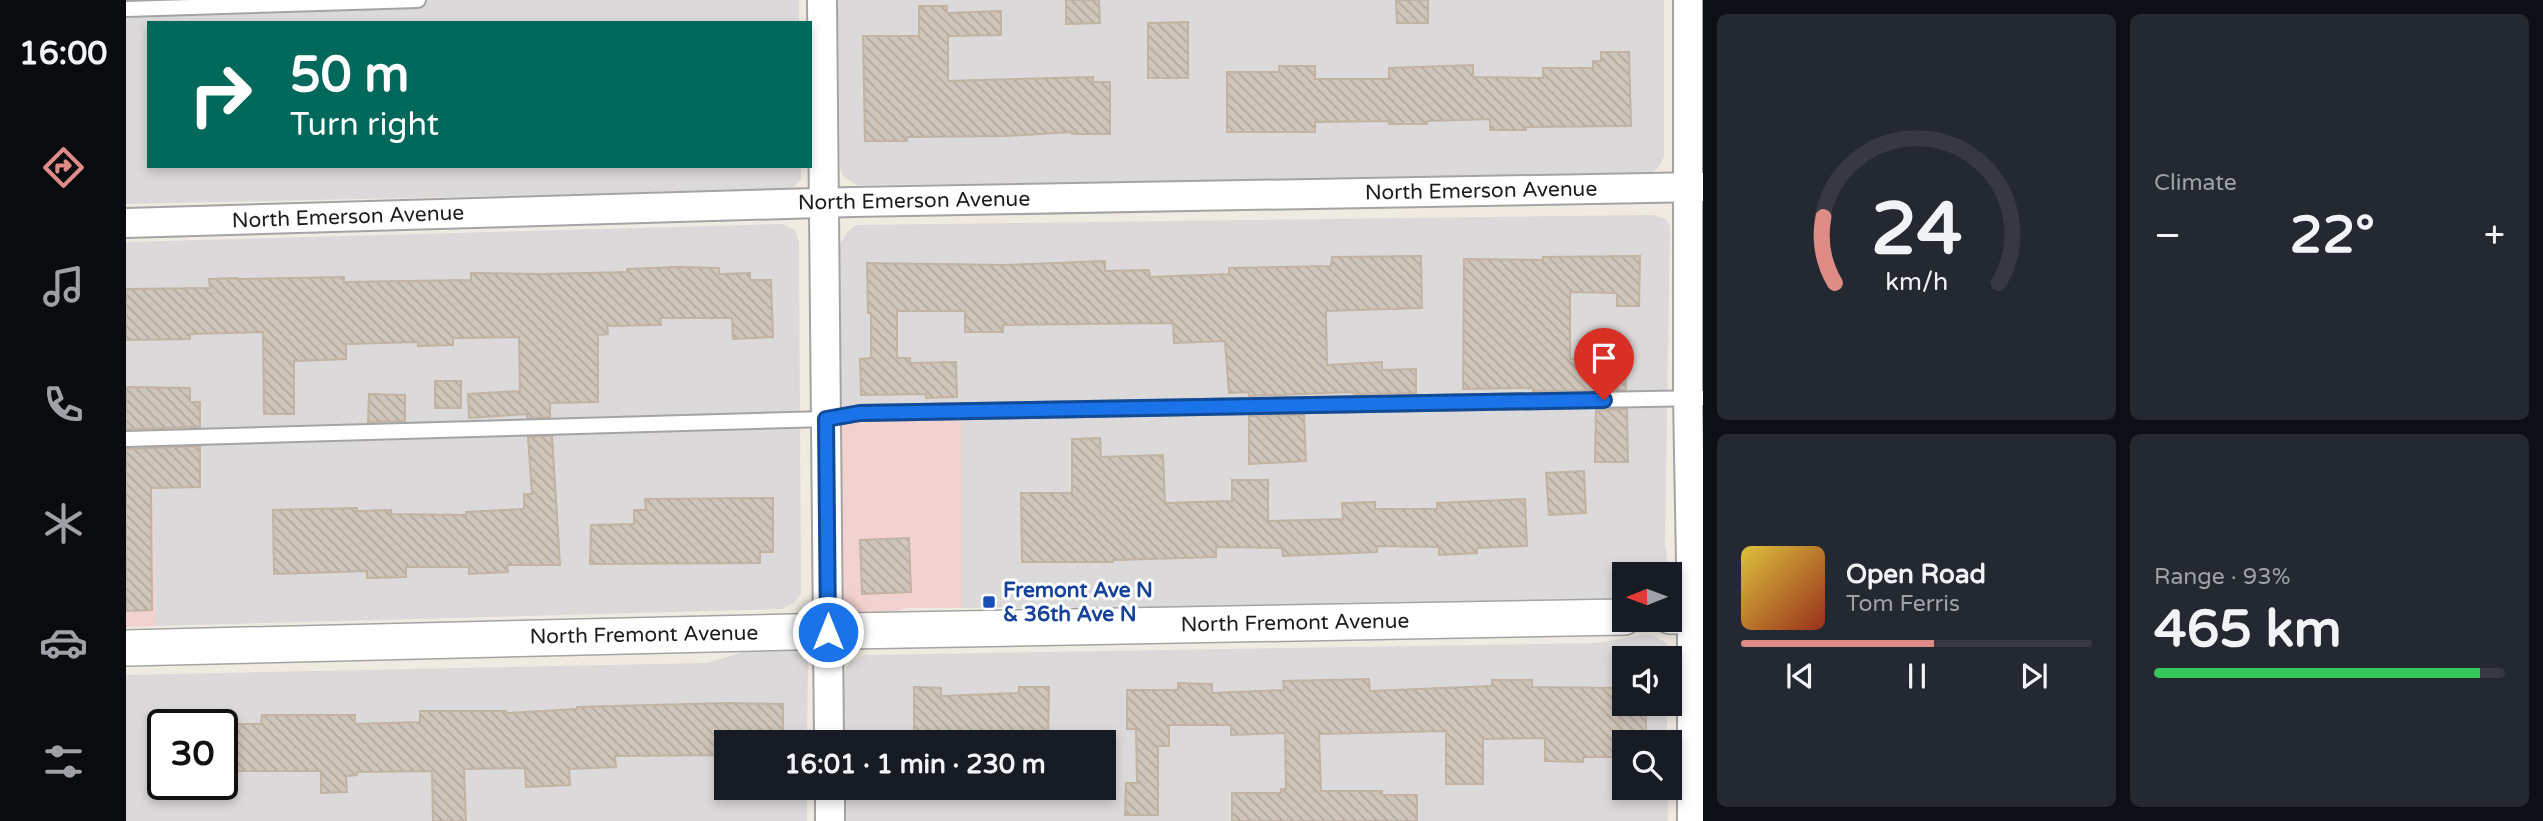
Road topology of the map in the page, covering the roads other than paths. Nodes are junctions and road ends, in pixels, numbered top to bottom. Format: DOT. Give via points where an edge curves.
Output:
graph roads {
  1 [pos="418,0"];
  2 [pos="822,0"];
  3 [pos="1688,0"];
  4 [pos="126,9"];
  5 [pos="1696,188"];
  6 [pos="824,204"];
  7 [pos="126,223"];
  8 [pos="1695,398"];
  9 [pos="826,419"];
  10 [pos="126,439"];
  11 [pos="1688,616"];
  12 [pos="1612,617"];
  13 [pos="828,632"];
  14 [pos="126,648"];
  15 [pos="829,730"];
  16 [pos="830,800"];
  17 [pos="830,821"];
  18 [pos="1692,821"];
  1 -- 4 [label="lane"];
  2 -- 6 [label="street"];
  3 -- 5 [label="street"];
  5 -- 6 [label="street, North Emerson Avenue"];
  5 -- 8 [label="street"];
  6 -- 7 [label="street, North Emerson Avenue"];
  6 -- 9 [label="street"];
  8 -- 9 [label="lane" via="860,413"];
  8 -- 11 [label="street"];
  9 -- 10 [label="lane"];
  9 -- 13 [label="street"];
  11 -- 18 [label="street"];
  12 -- 13 [label="street, North Fremont Avenue"];
  13 -- 14 [label="street, North Fremont Avenue"];
  13 -- 15 [label="street"];
  16 -- 17 [label="street"];
}
